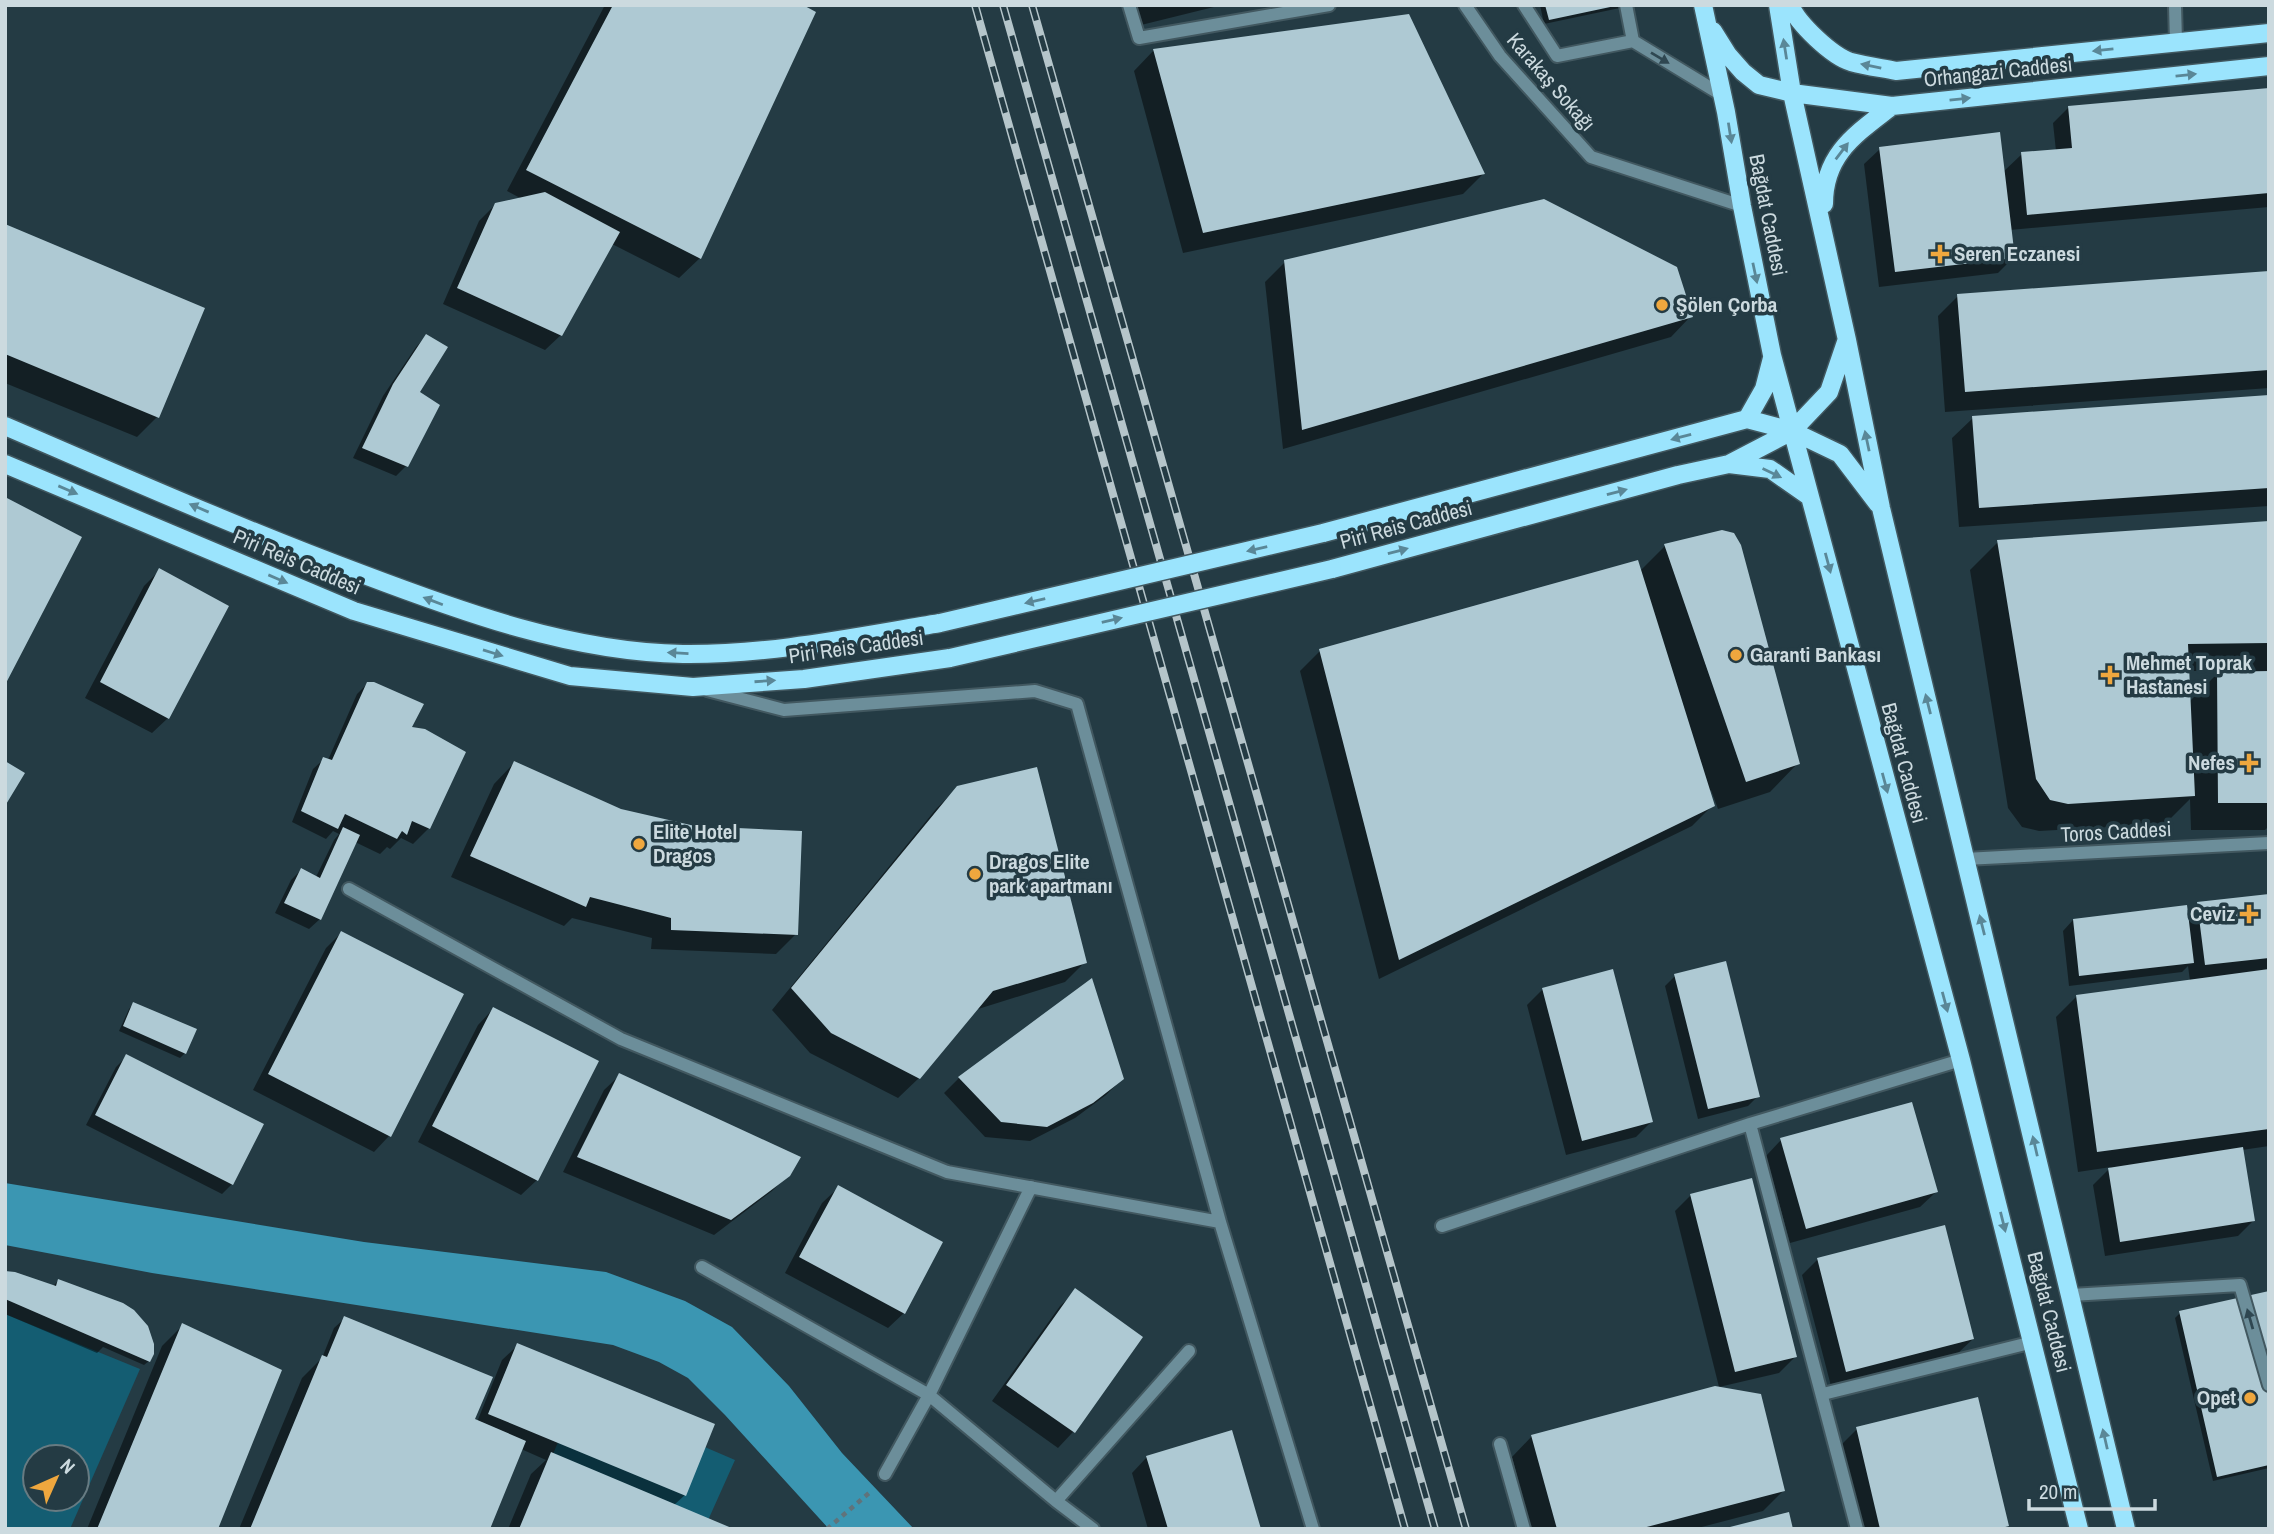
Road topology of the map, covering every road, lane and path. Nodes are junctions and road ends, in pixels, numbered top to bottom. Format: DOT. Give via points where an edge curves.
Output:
graph roads {
  1 [pos="1129,5"];
  2 [pos="1329,5"];
  3 [pos="1465,5"];
  4 [pos="1524,5"];
  5 [pos="1626,5"];
  6 [pos="1778,5"];
  7 [pos="1790,5"];
  8 [pos="2175,5"];
  9 [pos="1704,12"];
  10 [pos="2269,33"];
  11 [pos="1633,41"];
  12 [pos="2176,43"];
  13 [pos="2269,66"];
  14 [pos="1792,93"];
  15 [pos="1722,95"];
  16 [pos="1892,106"];
  17 [pos="1742,206"];
  18 [pos="1824,239"];
  19 [pos="1847,340"];
  20 [pos="1772,355"];
  21 [pos="1747,419"];
  22 [pos="5,426"];
  23 [pos="1792,431"];
  24 [pos="5,464"];
  25 [pos="1729,464"];
  26 [pos="1810,497"];
  27 [pos="1881,508"];
  28 [pos="693,687"];
  29 [pos="2269,843"];
  30 [pos="1965,859"];
  31 [pos="349,889"];
  32 [pos="1961,1060"];
  33 [pos="1750,1124"];
  34 [pos="1031,1187"];
  35 [pos="1220,1223"];
  36 [pos="1442,1226"];
  37 [pos="702,1267"];
  38 [pos="2071,1295"];
  39 [pos="2033,1342"];
  40 [pos="1189,1351"];
  41 [pos="2269,1385"];
  42 [pos="1823,1394"];
  43 [pos="929,1395"];
  44 [pos="1500,1444"];
  45 [pos="882,1479"];
  46 [pos="1056,1501"];
  47 [pos="827,1528"];
  48 [pos="1093,1529"];
  49 [pos="1313,1529"];
  50 [pos="1524,1529"];
  51 [pos="1857,1529"];
  52 [pos="2079,1529"];
  53 [pos="2126,1529"];
  1 -- 2 [label="street" via="1139,38"];
  3 -- 17 [label="street, Karakaş Sokağı" via="1500,56 1591,157"];
  4 -- 11 [label="street" via="1557,56"];
  5 -- 11 [label="street"];
  14 -- 6 [label="main road, Bağdat Caddesi, one-way"];
  12 -- 7 [label="main road, Orhangazi Caddesi, one-way" via="1896,71 1848,61 1817,39"];
  8 -- 12 [label="street"];
  9 -- 14 [label="main road, Orhangazi Caddesi" via="1743,72 1759,85"];
  9 -- 15 [label="main road, Bağdat Caddesi"];
  10 -- 12 [label="main road, Orhangazi Caddesi"];
  11 -- 15 [label="street, one-way"];
  16 -- 13 [label="main road, Orhangazi Caddesi, one-way"];
  14 -- 16 [label="main road, Orhangazi Caddesi"];
  14 -- 18 [label="main road, Bağdat Caddesi"];
  15 -- 17 [label="main road, Bağdat Caddesi, one-way"];
  18 -- 16 [label="main road, one-way" via="1824,183 1836,158 1854,136"];
  17 -- 20 [label="main road, Bağdat Caddesi, one-way"];
  18 -- 19 [label="main road, Bağdat Caddesi"];
  19 -- 23 [label="main road" via="1829,392"];
  27 -- 19 [label="main road, Bağdat Caddesi, one-way"];
  20 -- 21 [label="main road" via="1764,389"];
  20 -- 23 [label="main road, Bağdat Caddesi"];
  21 -- 22 [label="main road, Piri Reis Caddesi, one-way, bridge" via="1323,533 940,623 772,651 682,654 577,643 450,607 296,549"];
  21 -- 23 [label="main road"];
  23 -- 25 [label="main road"];
  23 -- 26 [label="main road, Bağdat Caddesi"];
  23 -- 27 [label="main road" via="1840,454"];
  24 -- 28 [label="main road, Piri Reis Caddesi, one-way" via="354,611 570,676"];
  25 -- 26 [label="main road, one-way" via="1770,469"];
  28 -- 25 [label="main road, Piri Reis Caddesi, one-way, bridge" via="804,679 950,658 1332,569"];
  26 -- 32 [label="main road, Bağdat Caddesi, one-way"];
  30 -- 27 [label="main road, Bağdat Caddesi, one-way"];
  28 -- 35 [label="street" via="784,710 1035,691 1077,704"];
  29 -- 30 [label="street, Toros Caddesi"];
  38 -- 30 [label="main road, Bağdat Caddesi, one-way"];
  31 -- 34 [label="street" via="621,1039 947,1172"];
  32 -- 33 [label="street"];
  32 -- 39 [label="main road, Bağdat Caddesi, one-way"];
  33 -- 36 [label="street"];
  33 -- 42 [label="street"];
  34 -- 35 [label="street"];
  34 -- 43 [label="street"];
  35 -- 49 [label="street"];
  37 -- 43 [label="street"];
  41 -- 38 [label="street, one-way" via="2240,1285"];
  53 -- 38 [label="main road, Bağdat Caddesi, one-way"];
  39 -- 42 [label="street"];
  39 -- 52 [label="main road, Bağdat Caddesi"];
  40 -- 46 [label="street"];
  42 -- 51 [label="street"];
  43 -- 45 [label="street"];
  43 -- 46 [label="street"];
  44 -- 50 [label="street"];
  45 -- 47 [label="path"];
  46 -- 48 [label="street"];
}
